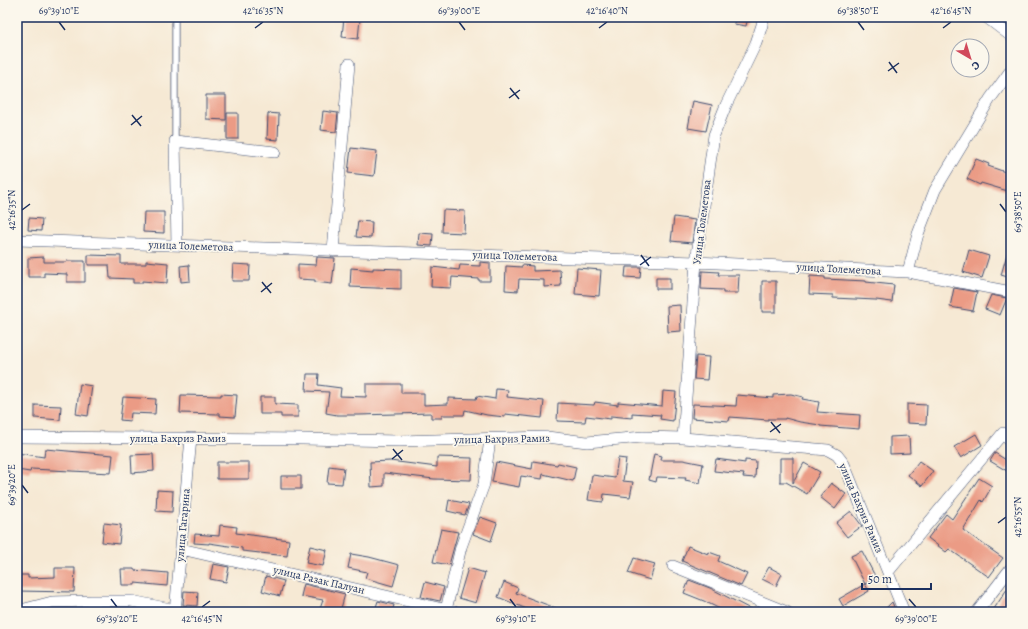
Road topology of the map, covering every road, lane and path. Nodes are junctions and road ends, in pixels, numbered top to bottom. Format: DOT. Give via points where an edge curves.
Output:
graph roads {
  1 [pos="175,17"];
  2 [pos="763,17"];
  3 [pos="986,17"];
  4 [pos="1011,36"];
  5 [pos="349,64"];
  6 [pos="1011,70"];
  7 [pos="175,141"];
  8 [pos="275,152"];
  9 [pos="17,240"];
  10 [pos="176,245"];
  11 [pos="333,251"];
  12 [pos="696,262"];
  13 [pos="908,272"];
  14 [pos="1011,292"];
  15 [pos="17,437"];
  16 [pos="191,438"];
  17 [pos="683,438"];
  18 [pos="490,439"];
  19 [pos="1011,442"];
  20 [pos="181,549"];
  21 [pos="673,566"];
  22 [pos="1011,568"];
  23 [pos="888,572"];
  24 [pos="17,611"];
  25 [pos="175,611"];
  26 [pos="451,611"];
  27 [pos="786,612"];
  28 [pos="904,612"];
  29 [pos="977,612"];
  1 -- 7 [label="lane"];
  2 -- 12 [label="street, Улица Толеметова" via="756,43 714,135"];
  3 -- 4 [label="street"];
  5 -- 11 [label="street"];
  6 -- 13 [label="street" via="990,99 935,190 918,234"];
  7 -- 8 [label="street"];
  7 -- 10 [label="street"];
  9 -- 10 [label="street, улица Толеметова"];
  10 -- 11 [label="street, улица Толеметова"];
  11 -- 12 [label="street, улица Толеметова"];
  12 -- 13 [label="street, улица Толеметова"];
  12 -- 17 [label="street, Улица Толеметова"];
  13 -- 14 [label="street, улица Толеметова"];
  15 -- 16 [label="street, улица Бахриз Рамиз"];
  16 -- 18 [label="street, улица Бахриз Рамиз" via="399,441"];
  16 -- 20 [label="street, улица Гагарина"];
  17 -- 18 [label="street, улица Бахриз Рамиз" via="643,437 587,442 547,437"];
  17 -- 23 [label="street, улица Бахриз Рамиз" via="828,450 837,455 844,464"];
  18 -- 26 [label="street" via="484,484 460,547"];
  19 -- 23 [label="street" via="1003,433"];
  20 -- 25 [label="street, улица Гагарина"];
  20 -- 26 [label="street, улица Разак Палуан"];
  21 -- 27 [label="street"];
  22 -- 29 [label="street"];
  23 -- 28 [label="street, улица Бахриз Рамиз"];
  24 -- 25 [label="street" via="52,602 132,601"];
}
